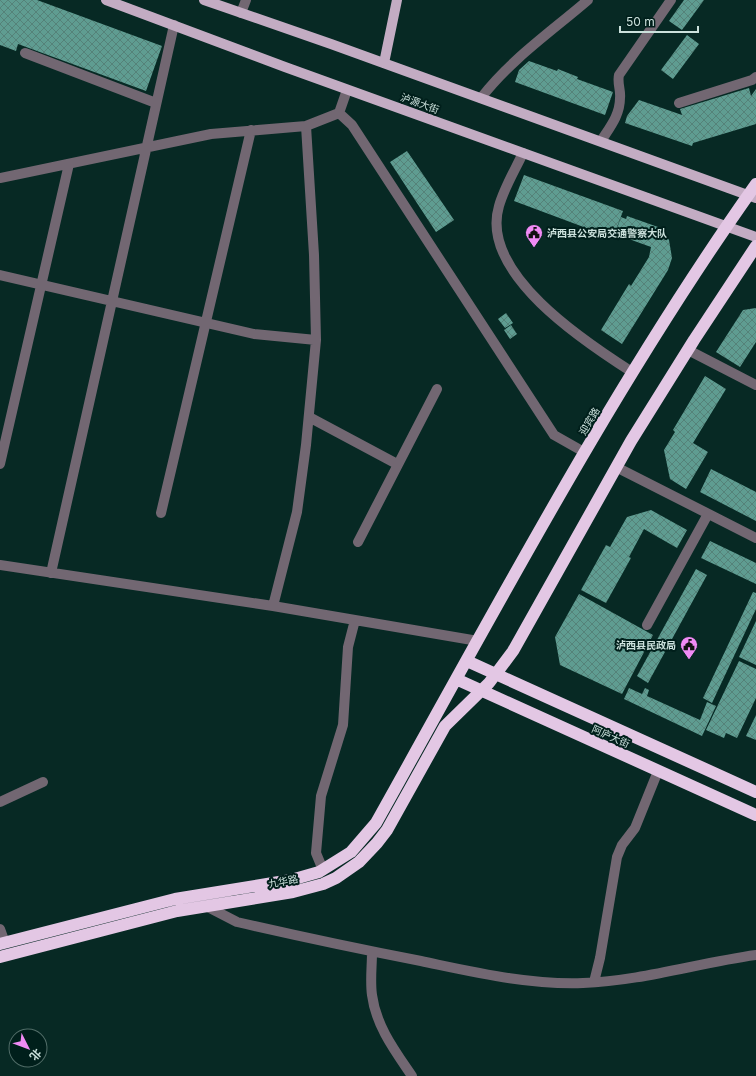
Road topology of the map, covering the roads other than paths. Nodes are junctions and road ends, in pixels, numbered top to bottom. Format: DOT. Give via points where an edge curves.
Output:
graph roads {
  1 [pos="106,0"];
  2 [pos="246,0"];
  3 [pos="397,0"];
  4 [pos="588,0"];
  5 [pos="671,0"];
  6 [pos="208,1"];
  7 [pos="241,13"];
  8 [pos="174,26"];
  9 [pos="25,53"];
  10 [pos="384,63"];
  11 [pos="756,77"];
  12 [pos="347,90"];
  13 [pos="481,98"];
  14 [pos="156,103"];
  15 [pos="679,103"];
  16 [pos="339,113"];
  17 [pos="306,126"];
  18 [pos="251,130"];
  19 [pos="601,141"];
  20 [pos="146,148"];
  21 [pos="523,153"];
  22 [pos="69,164"];
  23 [pos="0,178"];
  24 [pos="756,184"];
  25 [pos="752,196"];
  26 [pos="726,227"];
  27 [pos="756,237"];
  28 [pos="756,246"];
  29 [pos="0,275"];
  30 [pos="41,285"];
  31 [pos="111,301"];
  32 [pos="206,323"];
  33 [pos="316,340"];
  34 [pos="688,350"];
  35 [pos="632,372"];
  36 [pos="756,385"];
  37 [pos="437,389"];
  38 [pos="309,417"];
  39 [pos="584,452"];
  40 [pos="0,464"];
  41 [pos="398,464"];
  42 [pos="616,467"];
  43 [pos="161,513"];
  44 [pos="708,514"];
  45 [pos="756,538"];
  46 [pos="358,542"];
  47 [pos="0,565"];
  48 [pos="51,573"];
  49 [pos="273,606"];
  50 [pos="355,620"];
  51 [pos="647,625"];
  52 [pos="478,642"];
  53 [pos="467,661"];
  54 [pos="496,674"];
  55 [pos="456,679"];
  56 [pos="481,691"];
  57 [pos="658,771"];
  58 [pos="43,782"];
  59 [pos="756,792"];
  60 [pos="1,800"];
  61 [pos="756,815"];
  62 [pos="323,870"];
  63 [pos="206,906"];
  64 [pos="0,929"];
  65 [pos="3,944"];
  66 [pos="372,952"];
  67 [pos="756,955"];
  68 [pos="0,957"];
  69 [pos="594,982"];
  70 [pos="412,1076"];
  1 -- 8 [label="main road, 泸源大街"];
  2 -- 7 [label="street"];
  3 -- 10 [label="main road"];
  4 -- 13 [label="street" via="492,82"];
  5 -- 19 [label="street" via="619,75 619,111"];
  6 -- 7 [label="main road"];
  7 -- 10 [label="main road"];
  8 -- 12 [label="main road, 泸源大街"];
  8 -- 14 [label="street"];
  9 -- 14 [label="street"];
  10 -- 13 [label="main road"];
  11 -- 15 [label="street"];
  12 -- 16 [label="street"];
  12 -- 21 [label="main road, 泸源大街"];
  13 -- 19 [label="main road"];
  14 -- 20 [label="street"];
  16 -- 17 [label="street"];
  16 -- 39 [label="street" via="352,125 554,435"];
  17 -- 18 [label="street"];
  17 -- 33 [label="street"];
  18 -- 20 [label="street" via="211,134"];
  18 -- 32 [label="street"];
  19 -- 25 [label="main road"];
  20 -- 22 [label="street"];
  20 -- 31 [label="street"];
  21 -- 26 [label="main road, 泸源大街"];
  21 -- 35 [label="street" via="499,206 497,229 503,255 522,282 566,328"];
  22 -- 23 [label="street"];
  22 -- 30 [label="street"];
  24 -- 25 [label="highway, 迎宾路"];
  25 -- 26 [label="highway, 迎宾路"];
  26 -- 27 [label="main road, 泸源大街"];
  26 -- 35 [label="highway, 迎宾路"];
  28 -- 34 [label="highway"];
  29 -- 30 [label="street"];
  30 -- 31 [label="street"];
  30 -- 40 [label="street"];
  31 -- 32 [label="street"];
  31 -- 48 [label="street"];
  32 -- 33 [label="street" via="276,338"];
  32 -- 43 [label="street"];
  33 -- 38 [label="street"];
  34 -- 36 [label="street"];
  34 -- 42 [label="highway"];
  35 -- 39 [label="highway, 迎宾路"];
  37 -- 41 [label="street"];
  38 -- 41 [label="street"];
  38 -- 49 [label="street" via="297,512"];
  39 -- 52 [label="highway, 迎宾路"];
  41 -- 46 [label="street"];
  42 -- 44 [label="street"];
  42 -- 54 [label="highway" via="521,638"];
  44 -- 45 [label="street"];
  44 -- 51 [label="street"];
  47 -- 48 [label="street"];
  48 -- 49 [label="street"];
  49 -- 50 [label="street"];
  50 -- 52 [label="street"];
  50 -- 62 [label="street" via="348,647 343,725 321,796 316,853"];
  52 -- 53 [label="highway, 迎宾路"];
  53 -- 54 [label="highway"];
  53 -- 55 [label="highway, 迎宾路"];
  54 -- 56 [label="highway"];
  54 -- 59 [label="highway"];
  55 -- 56 [label="highway, 阿庐大街"];
  55 -- 62 [label="highway, 九华路" via="376,823 351,852"];
  56 -- 57 [label="highway, 阿庐大街"];
  56 -- 63 [label="highway, 九华路" via="445,726 387,830 359,862 323,884 294,892"];
  57 -- 61 [label="highway, 阿庐大街"];
  57 -- 69 [label="street" via="635,828 622,845 617,857"];
  58 -- 60 [label="street"];
  62 -- 65 [label="highway, 九华路" via="291,880 175,899"];
  63 -- 66 [label="street" via="237,922"];
  63 -- 68 [label="highway, 九华路"];
  64 -- 65 [label="street"];
  66 -- 69 [label="street" via="502,978 565,983"];
  66 -- 70 [label="street" via="372,994 379,1021 397,1055"];
  67 -- 69 [label="street" via="661,973"];
}
